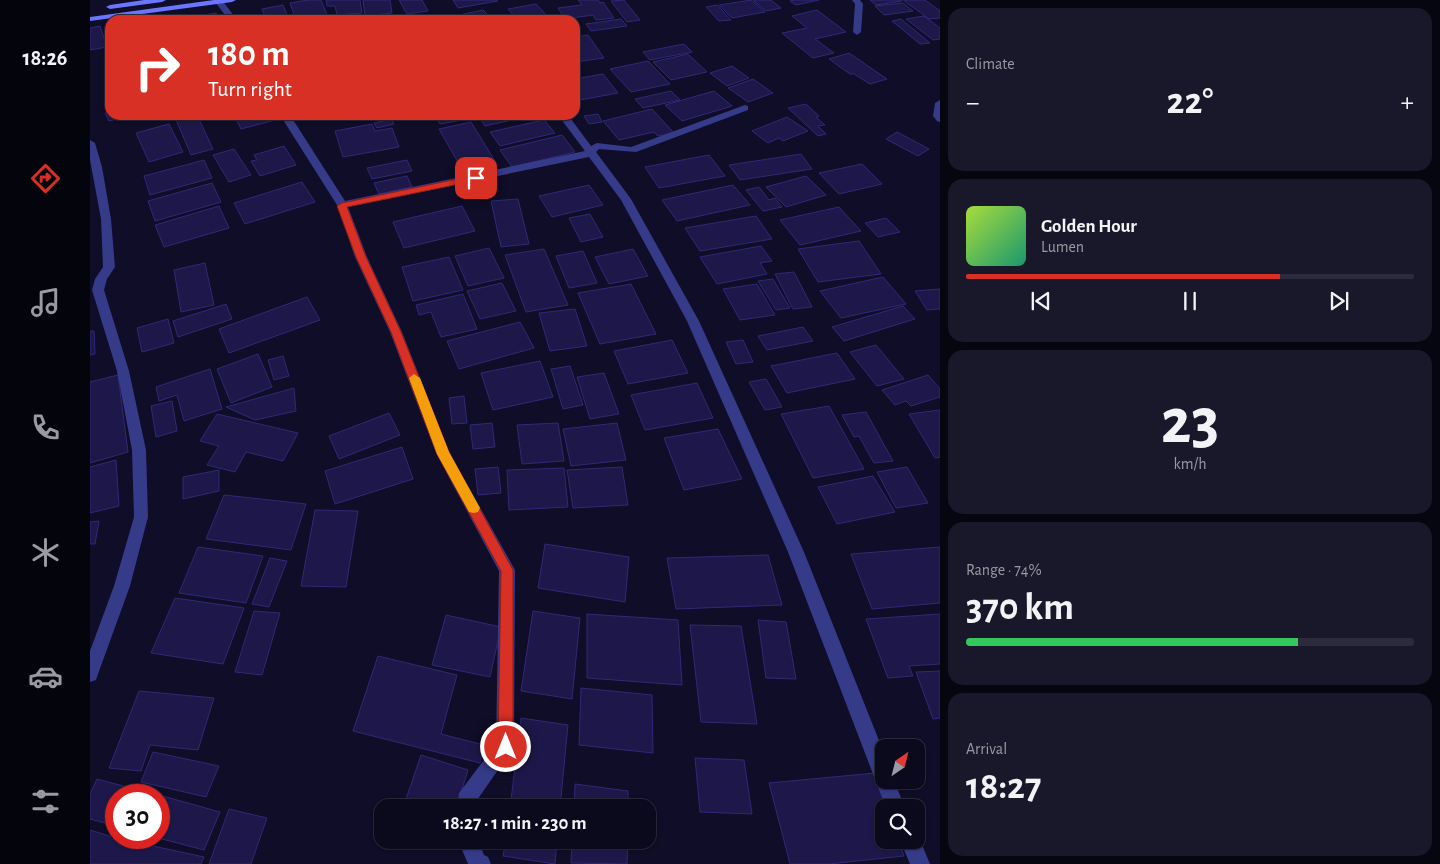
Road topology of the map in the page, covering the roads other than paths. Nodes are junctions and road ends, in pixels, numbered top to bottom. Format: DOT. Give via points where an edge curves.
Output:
graph roads {
  1 [pos="162,0"];
  2 [pos="232,0"];
  3 [pos="856,0"];
  4 [pos="219,2"];
  5 [pos="90,10"];
  6 [pos="120,15"];
  7 [pos="229,15"];
  8 [pos="105,17"];
  9 [pos="90,19"];
  10 [pos="857,32"];
  11 [pos="940,103"];
  12 [pos="746,108"];
  13 [pos="940,119"];
  14 [pos="288,120"];
  15 [pos="567,120"];
  16 [pos="90,143"];
  17 [pos="590,153"];
  18 [pos="342,206"];
  19 [pos="109,268"];
  20 [pos="90,273"];
  21 [pos="90,674"];
  22 [pos="875,755"];
  23 [pos="467,799"];
  24 [pos="472,849"];
  25 [pos="914,849"];
  26 [pos="481,864"];
  27 [pos="920,864"];
  1 -- 5 [label="main road"];
  2 -- 4 [label="main road"];
  3 -- 10 [label="street" via="859,4"];
  4 -- 6 [label="main road"];
  4 -- 7 [label="street"];
  8 -- 9 [label="main road"];
  11 -- 13 [label="street"];
  12 -- 17 [label="street" via="632,150 598,146"];
  14 -- 18 [label="street"];
  15 -- 17 [label="street"];
  16 -- 19 [label="street" via="106,219"];
  17 -- 18 [label="street"];
  17 -- 22 [label="street" via="626,199 693,321 796,552"];
  18 -- 23 [label="street" via="443,454 507,570 506,747"];
  19 -- 20 [label="street"];
  19 -- 21 [label="street" via="98,290 123,371 139,450 141,518 122,586"];
  24 -- 26 [label="street" via="477,863"];
  25 -- 27 [label="street"];
}
